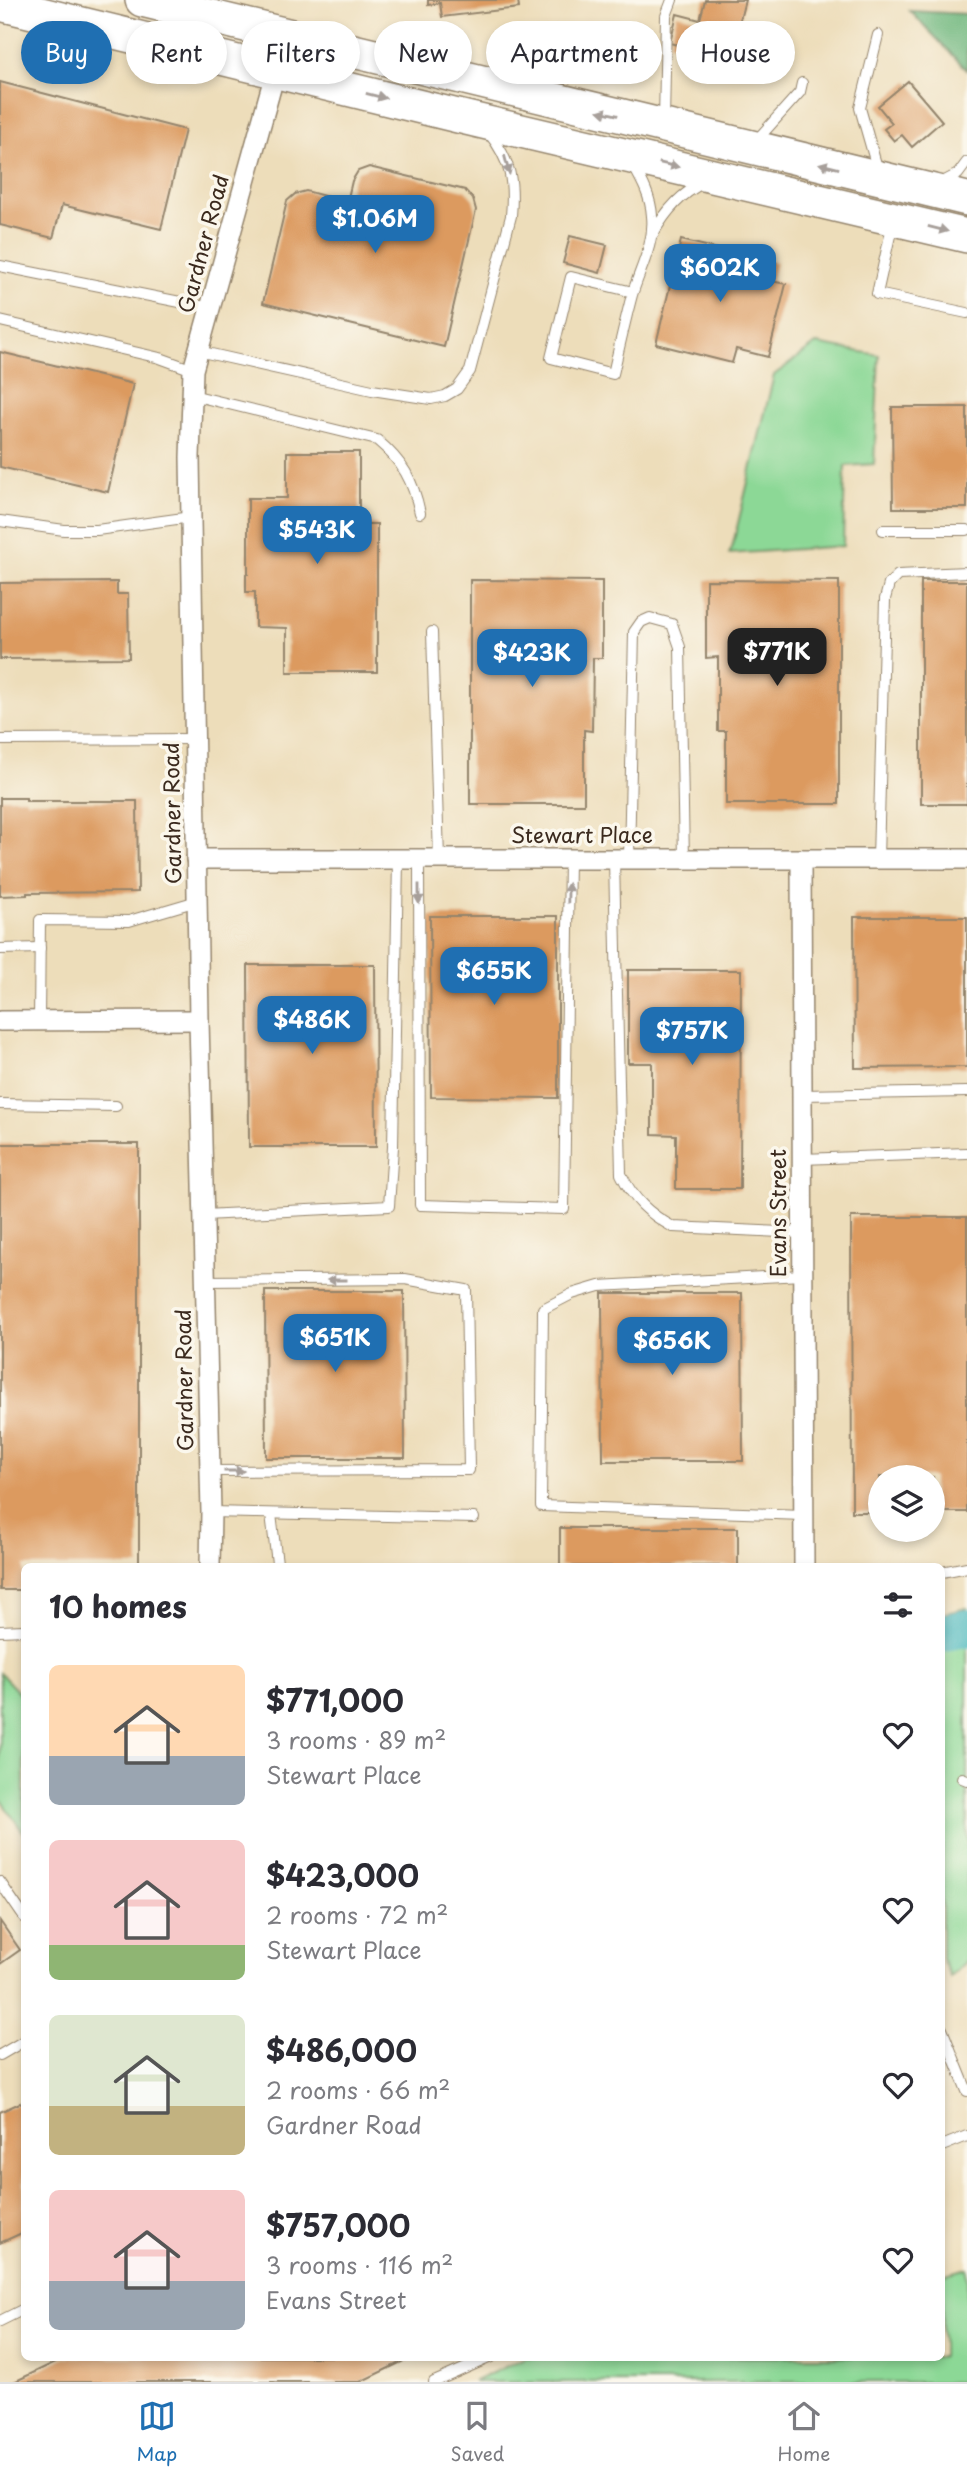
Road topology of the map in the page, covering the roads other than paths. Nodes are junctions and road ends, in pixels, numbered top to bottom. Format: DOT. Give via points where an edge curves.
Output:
graph roads {
  1 [pos="142,0"];
  2 [pos="159,0"];
  3 [pos="672,0"];
  4 [pos="0,4"];
  5 [pos="205,16"];
  6 [pos="878,35"];
  7 [pos="241,62"];
  8 [pos="803,83"];
  9 [pos="271,84"];
  10 [pos="330,84"];
  11 [pos="480,121"];
  12 [pos="663,126"];
  13 [pos="750,147"];
  14 [pos="627,156"];
  15 [pos="967,162"];
  16 [pos="719,177"];
  17 [pos="881,178"];
  18 [pos="928,190"];
  19 [pos="967,199"];
  20 [pos="894,218"];
  21 [pos="967,236"];
  22 [pos="650,240"];
  23 [pos="0,266"];
  24 [pos="633,292"];
  25 [pos="210,307"];
  26 [pos="967,313"];
  27 [pos="0,321"];
  28 [pos="196,360"];
  29 [pos="192,395"];
  30 [pos="419,513"];
  31 [pos="191,517"];
  32 [pos="0,521"];
  33 [pos="883,530"];
  34 [pos="967,530"];
  35 [pos="967,572"];
  36 [pos="432,632"];
  37 [pos="194,739"];
  38 [pos="0,740"];
  39 [pos="197,859"];
  40 [pos="398,859"];
  41 [pos="419,859"];
  42 [pos="439,859"];
  43 [pos="569,859"];
  44 [pos="622,859"];
  45 [pos="684,859"];
  46 [pos="802,859"];
  47 [pos="878,859"];
  48 [pos="967,859"];
  49 [pos="197,901"];
  50 [pos="40,948"];
  51 [pos="0,949"];
  52 [pos="199,1020"];
  53 [pos="0,1021"];
  54 [pos="39,1021"];
  55 [pos="967,1092"];
  56 [pos="802,1095"];
  57 [pos="0,1104"];
  58 [pos="116,1106"];
  59 [pos="967,1153"];
  60 [pos="802,1159"];
  61 [pos="204,1215"];
  62 [pos="802,1233"];
  63 [pos="802,1275"];
  64 [pos="205,1281"];
  65 [pos="210,1471"];
  66 [pos="211,1513"];
  67 [pos="271,1514"];
  68 [pos="803,1515"];
  69 [pos="474,1518"];
  70 [pos="210,1563"];
  71 [pos="276,1563"];
  72 [pos="804,1563"];
  73 [pos="967,1567"];
  74 [pos="945,1571"];
  75 [pos="21,1630"];
  76 [pos="0,1631"];
  77 [pos="0,1882"];
  78 [pos="21,1913"];
  79 [pos="945,2036"];
  80 [pos="21,2043"];
  81 [pos="0,2055"];
  82 [pos="967,2091"];
  83 [pos="967,2136"];
  84 [pos="945,2145"];
  85 [pos="21,2310"];
  86 [pos="0,2321"];
  87 [pos="482,2361"];
  88 [pos="434,2382"];
  1 -- 5 [label="highway"];
  2 -- 5 [label="highway"];
  3 -- 12 [label="lane" via="666,16"];
  4 -- 7 [label="highway"];
  12 -- 5 [label="highway, one-way"];
  6 -- 17 [label="lane" via="860,108"];
  8 -- 13 [label="lane"];
  9 -- 25 [label="street, Gardner Road"];
  10 -- 11 [label="highway, one-way"];
  11 -- 14 [label="highway"];
  11 -- 28 [label="lane, one-way" via="504,152 513,196 470,371 457,388 431,399"];
  12 -- 13 [label="highway"];
  17 -- 13 [label="highway, one-way"];
  14 -- 16 [label="highway, one-way"];
  14 -- 22 [label="lane" via="646,188 652,217"];
  15 -- 18 [label="lane" via="958,174"];
  16 -- 20 [label="highway"];
  16 -- 22 [label="lane" via="680,197"];
  17 -- 18 [label="highway"];
  18 -- 19 [label="highway"];
  20 -- 21 [label="highway, one-way"];
  20 -- 26 [label="lane" via="877,294"];
  22 -- 24 [label="lane"];
  23 -- 25 [label="lane"];
  24 -- 24 [label="lane" via="612,374 551,358 572,277"];
  25 -- 28 [label="street, Gardner Road"];
  27 -- 28 [label="lane" via="160,358"];
  28 -- 29 [label="street, Gardner Road"];
  29 -- 30 [label="lane" via="377,440 405,470 415,488"];
  29 -- 31 [label="street, Gardner Road"];
  31 -- 32 [label="lane" via="97,530"];
  31 -- 37 [label="street, Gardner Road"];
  33 -- 34 [label="lane"];
  35 -- 47 [label="lane" via="898,575 889,584"];
  36 -- 42 [label="lane"];
  37 -- 38 [label="lane"];
  37 -- 39 [label="street, Gardner Road"];
  39 -- 40 [label="street, Stewart Place"];
  39 -- 49 [label="street, Gardner Road"];
  40 -- 41 [label="street, Stewart Place"];
  40 -- 61 [label="lane" via="389,1206"];
  41 -- 42 [label="street, Stewart Place"];
  41 -- 43 [label="lane, one-way" via="420,1205 564,1209"];
  42 -- 43 [label="street, Stewart Place"];
  43 -- 44 [label="street, Stewart Place"];
  44 -- 45 [label="street, Stewart Place"];
  44 -- 45 [label="lane" via="631,796 634,632 650,618 672,624 680,647"];
  44 -- 62 [label="lane" via="621,1174 654,1217 673,1227"];
  45 -- 46 [label="street, Stewart Place"];
  46 -- 47 [label="street, Stewart Place"];
  46 -- 56 [label="street, Evans Street"];
  47 -- 48 [label="street, Stewart Place"];
  49 -- 50 [label="lane" via="129,920 40,920"];
  49 -- 52 [label="street, Gardner Road"];
  50 -- 51 [label="lane"];
  50 -- 54 [label="lane"];
  52 -- 54 [label="street"];
  52 -- 61 [label="street, Gardner Road"];
  53 -- 54 [label="street"];
  55 -- 56 [label="lane"];
  56 -- 60 [label="street, Evans Street"];
  57 -- 58 [label="lane"];
  59 -- 60 [label="lane"];
  60 -- 62 [label="street, Evans Street"];
  61 -- 64 [label="street, Gardner Road"];
  62 -- 63 [label="street, Evans Street"];
  63 -- 68 [label="street, Evans Street"];
  63 -- 68 [label="lane" via="599,1286 543,1309 541,1506"];
  64 -- 65 [label="street, Gardner Road"];
  65 -- 64 [label="lane, one-way" via="469,1471 466,1290 405,1279"];
  65 -- 66 [label="street, Gardner Road"];
  66 -- 67 [label="lane"];
  66 -- 70 [label="street, Gardner Road"];
  67 -- 69 [label="lane"];
  67 -- 71 [label="lane"];
  68 -- 72 [label="street, Evans Street"];
  73 -- 74 [label="lane"];
  75 -- 76 [label="lane"];
  77 -- 78 [label="lane"];
  79 -- 82 [label="lane"];
  80 -- 81 [label="lane"];
  83 -- 84 [label="lane"];
  85 -- 86 [label="lane"];
  87 -- 88 [label="lane"];
}
